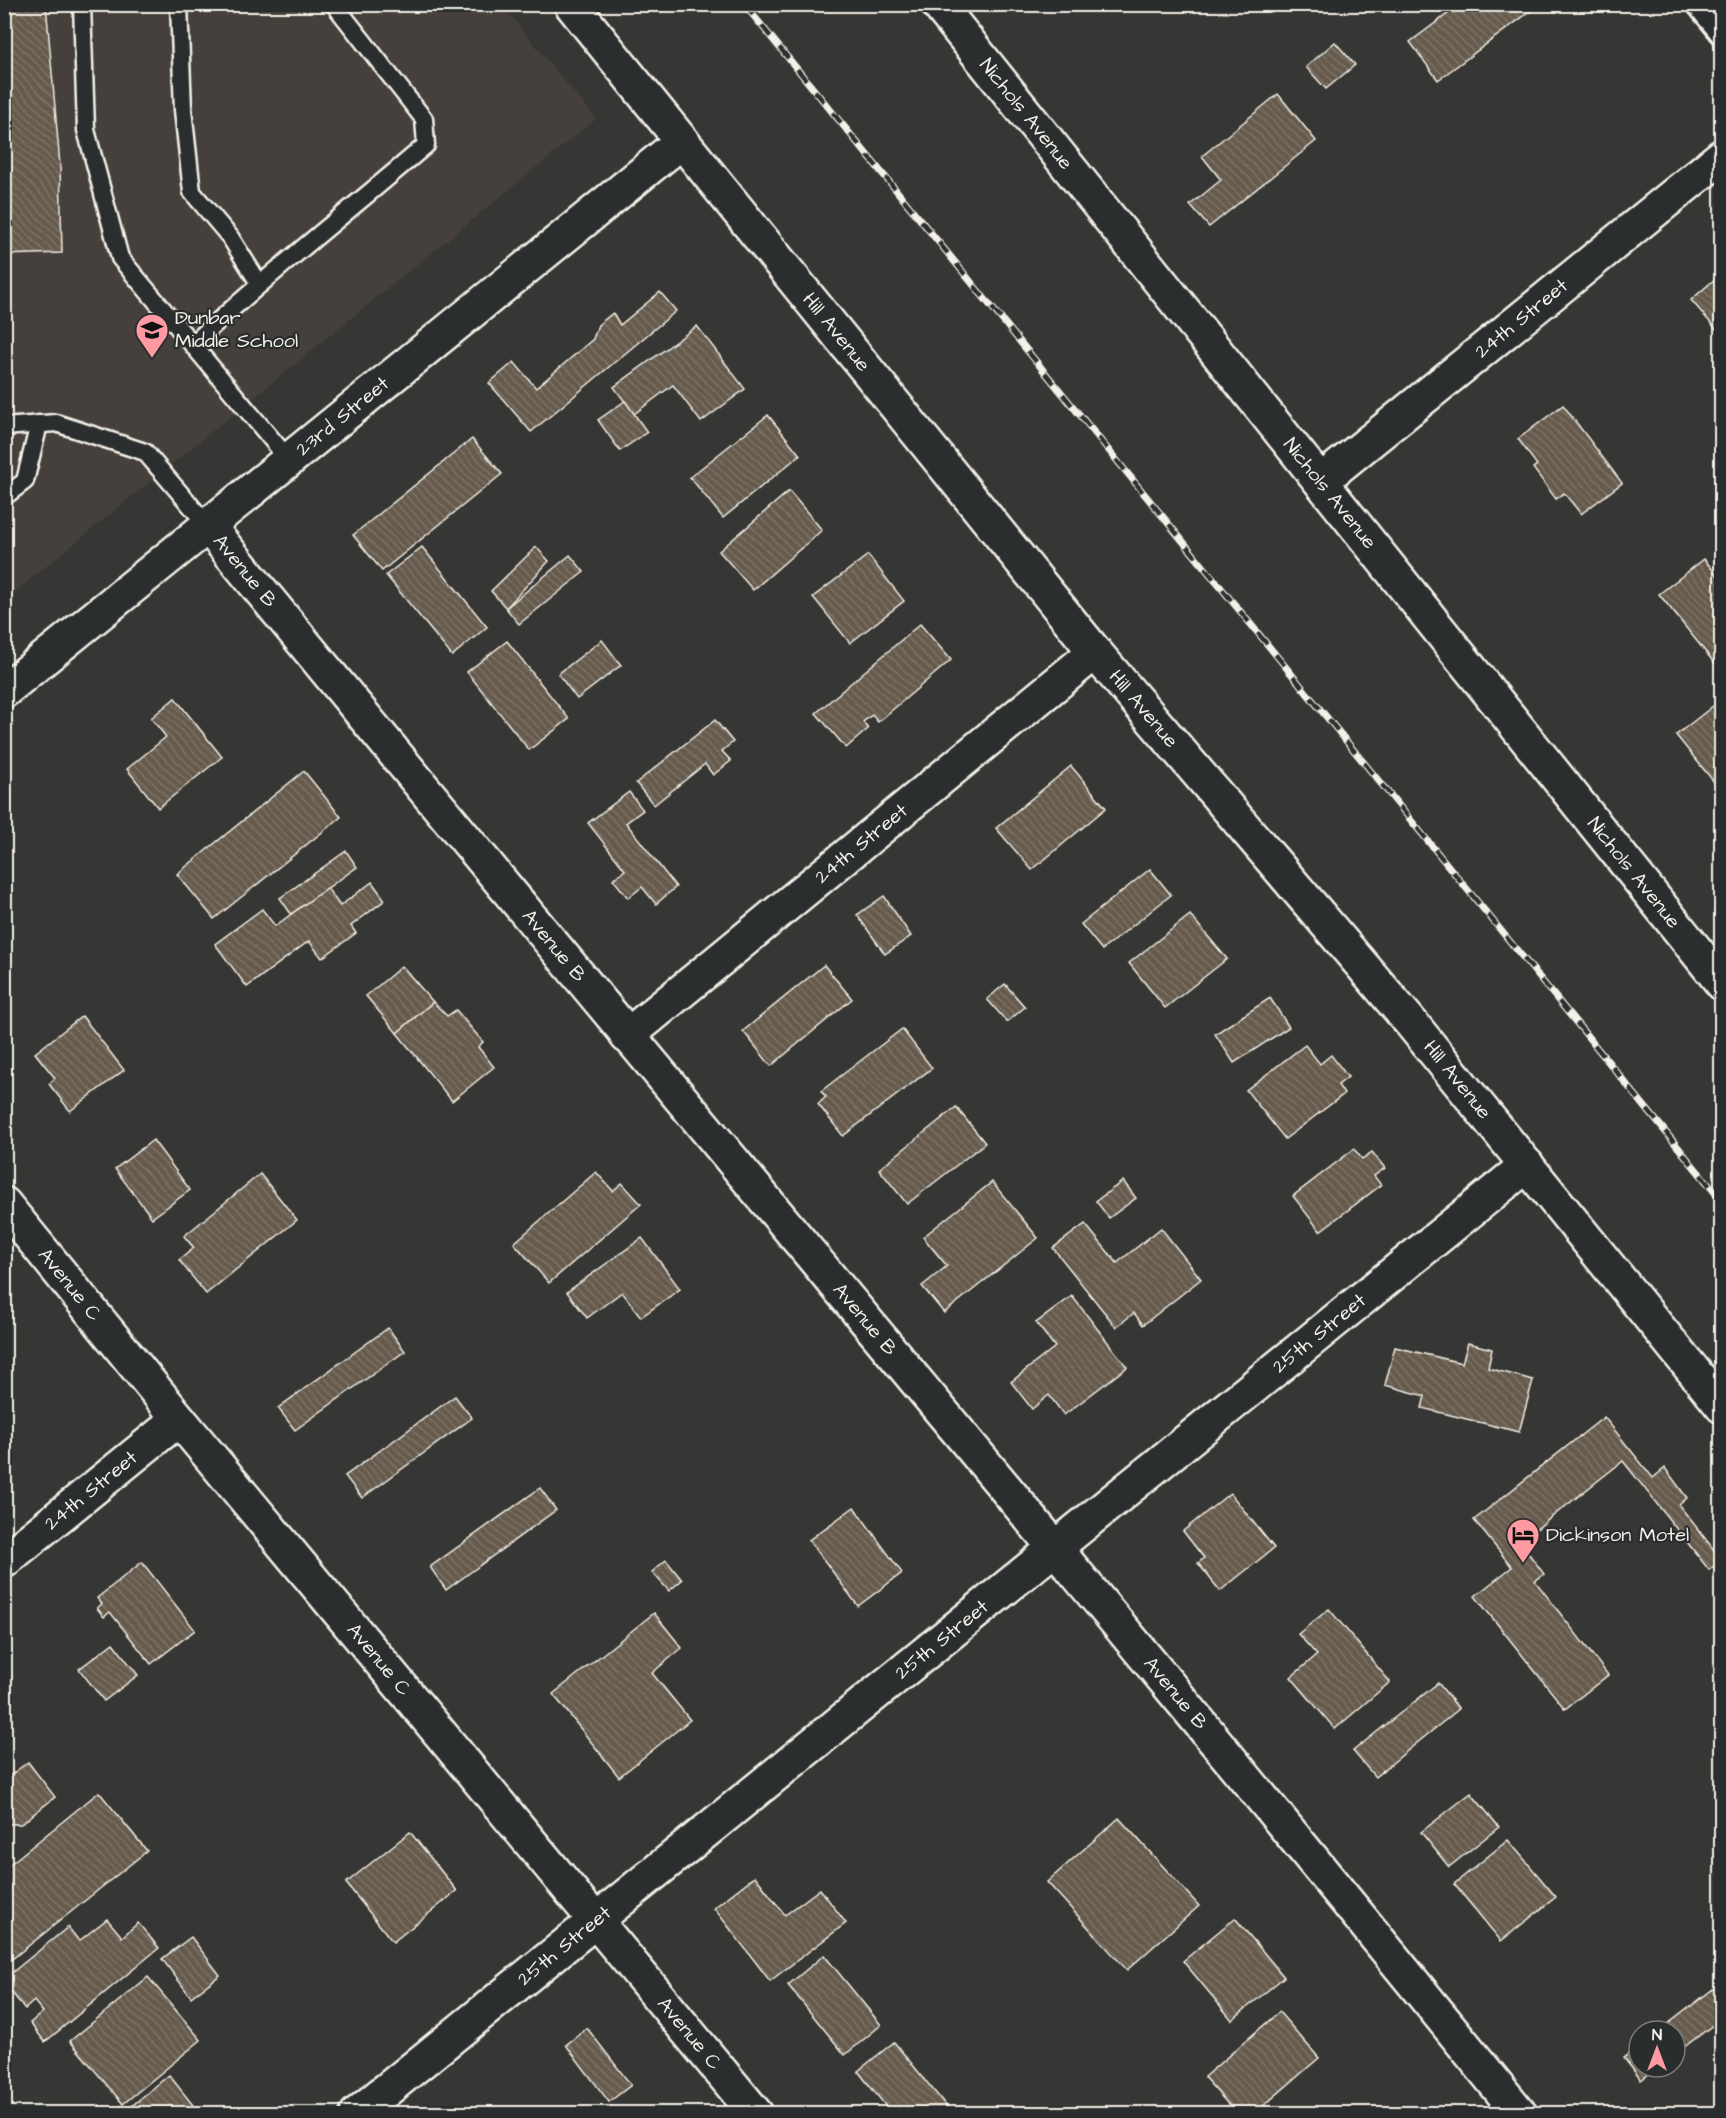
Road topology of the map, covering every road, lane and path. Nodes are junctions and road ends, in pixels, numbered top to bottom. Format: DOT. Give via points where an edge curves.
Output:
graph roads {
  1 [pos="82,4"];
  2 [pos="179,4"];
  3 [pos="334,4"];
  4 [pos="571,4"];
  5 [pos="938,4"];
  6 [pos="1694,4"];
  7 [pos="1722,38"];
  8 [pos="682,141"];
  9 [pos="1722,156"];
  10 [pos="259,282"];
  11 [pos="193,344"];
  12 [pos="39,424"];
  13 [pos="4,427"];
  14 [pos="289,460"];
  15 [pos="1321,481"];
  16 [pos="4,497"];
  17 [pos="208,526"];
  18 [pos="1095,652"];
  19 [pos="4,690"];
  20 [pos="1722,983"];
  21 [pos="627,1036"];
  22 [pos="1527,1165"];
  23 [pos="4,1204"];
  24 [pos="1722,1406"];
  25 [pos="179,1419"];
  26 [pos="1055,1547"];
  27 [pos="4,1561"];
  28 [pos="594,1921"];
  29 [pos="357,2114"];
  30 [pos="756,2114"];
  31 [pos="1520,2114"];
  1 -- 11 [label="lane" via="86,130 120,258"];
  2 -- 10 [label="lane" via="183,110 192,192 230,237"];
  3 -- 10 [label="lane" via="424,119 426,145 301,252"];
  4 -- 8 [label="street, Hill Avenue"];
  5 -- 15 [label="street, Nichols Avenue"];
  6 -- 7 [label="lane"];
  8 -- 14 [label="street, 23rd Street"];
  8 -- 18 [label="street, Hill Avenue"];
  9 -- 15 [label="street, 24th Street"];
  10 -- 11 [label="lane"];
  11 -- 14 [label="lane"];
  12 -- 13 [label="lane"];
  12 -- 16 [label="lane" via="25,481"];
  12 -- 17 [label="lane" via="56,423 145,452"];
  14 -- 17 [label="street, 23rd Street"];
  15 -- 20 [label="street, Nichols Avenue"];
  17 -- 19 [label="street, 23rd Street"];
  17 -- 21 [label="street, Avenue B"];
  18 -- 21 [label="street, 24th Street"];
  18 -- 22 [label="street, Hill Avenue"];
  21 -- 26 [label="street, Avenue B"];
  22 -- 24 [label="street, Hill Avenue"];
  22 -- 26 [label="street, 25th Street"];
  23 -- 25 [label="street, Avenue C"];
  25 -- 27 [label="street, 24th Street"];
  25 -- 28 [label="street, Avenue C"];
  26 -- 28 [label="street, 25th Street"];
  26 -- 31 [label="street, Avenue B"];
  28 -- 29 [label="street, 25th Street"];
  28 -- 30 [label="street, Avenue C"];
}
